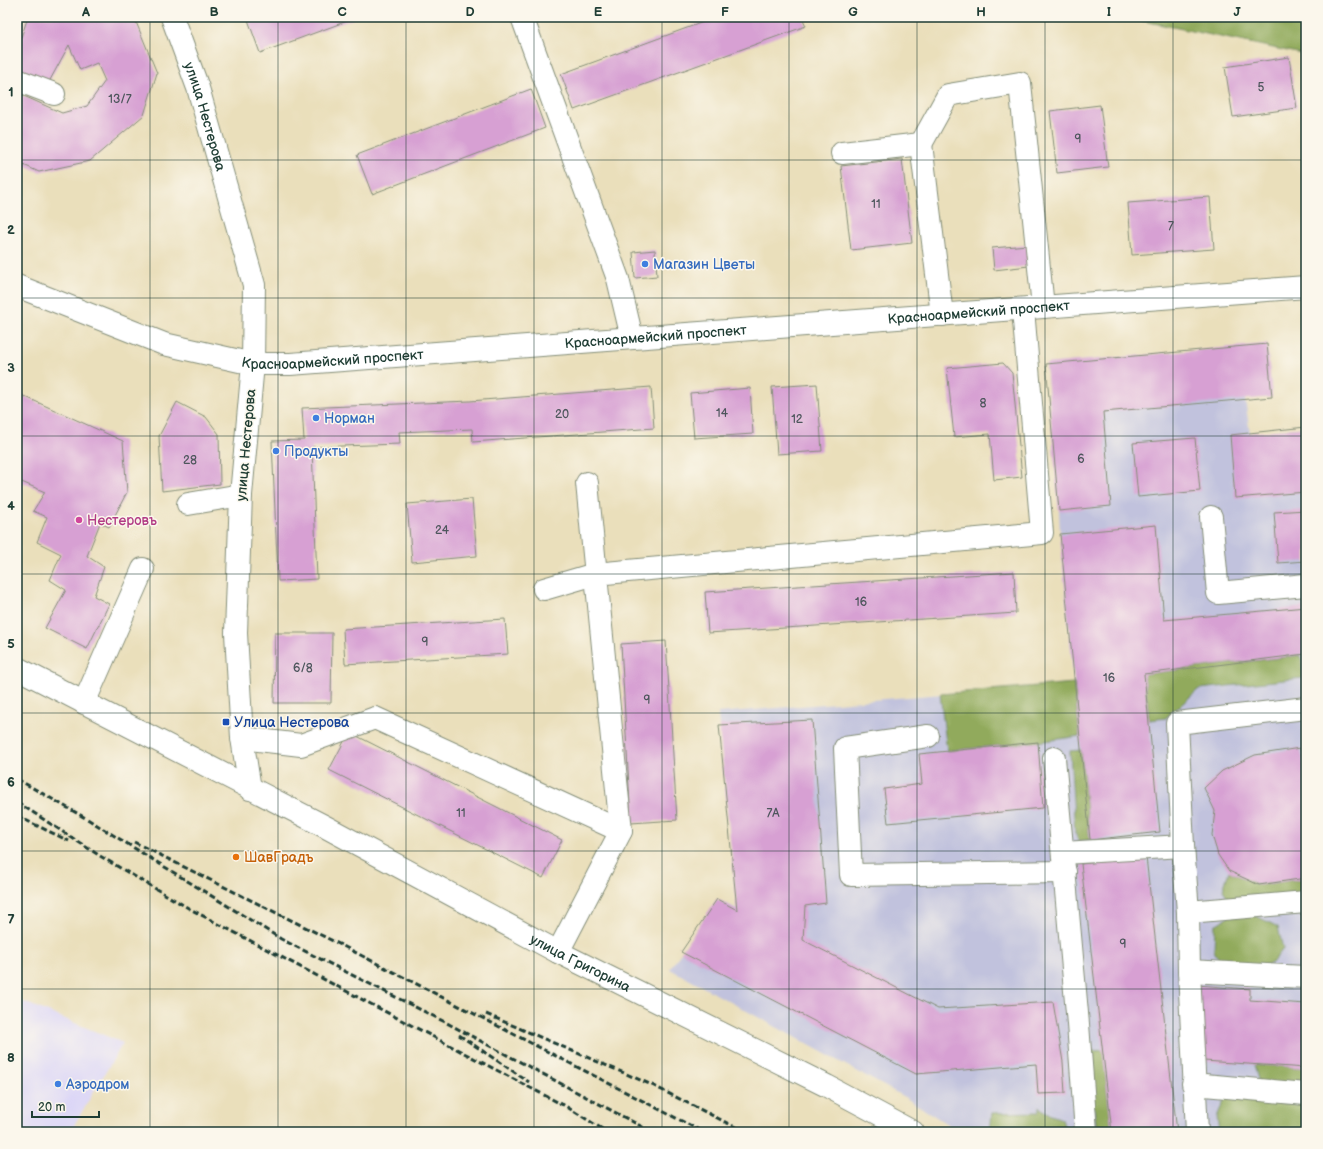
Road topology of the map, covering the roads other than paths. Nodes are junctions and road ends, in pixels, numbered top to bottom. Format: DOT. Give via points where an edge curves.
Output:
graph roads {
  1 [pos="172,17"];
  2 [pos="522,17"];
  3 [pos="17,80"];
  4 [pos="54,94"];
  5 [pos="921,144"];
  6 [pos="842,153"];
  7 [pos="17,286"];
  8 [pos="1306,287"];
  9 [pos="1033,308"];
  10 [pos="942,315"];
  11 [pos="632,338"];
  12 [pos="253,364"];
  13 [pos="587,483"];
  14 [pos="241,495"];
  15 [pos="188,504"];
  16 [pos="1211,517"];
  17 [pos="143,569"];
  18 [pos="595,574"];
  19 [pos="1306,585"];
  20 [pos="544,589"];
  21 [pos="17,668"];
  22 [pos="84,703"];
  23 [pos="1306,708"];
  24 [pos="928,736"];
  25 [pos="242,738"];
  26 [pos="1054,758"];
  27 [pos="250,789"];
  28 [pos="621,831"];
  29 [pos="1183,846"];
  30 [pos="1064,862"];
  31 [pos="1306,902"];
  32 [pos="1188,912"];
  33 [pos="558,952"];
  34 [pos="1189,971"];
  35 [pos="1306,977"];
  36 [pos="1194,1084"];
  37 [pos="1306,1094"];
  38 [pos="913,1132"];
  39 [pos="1086,1132"];
  40 [pos="1197,1132"];
  1 -- 12 [label="main road, улица Нестерова" via="198,88 254,285"];
  2 -- 11 [label="main road" via="618,279"];
  3 -- 4 [label="main road"];
  5 -- 6 [label="main road"];
  5 -- 9 [label="main road" via="948,95 1020,83"];
  5 -- 10 [label="main road"];
  7 -- 12 [label="main road, Красноармейский проспект" via="164,344"];
  8 -- 9 [label="main road, Красноармейский проспект"];
  9 -- 10 [label="main road, Красноармейский проспект"];
  9 -- 18 [label="main road" via="1042,533"];
  10 -- 11 [label="main road, Красноармейский проспект"];
  11 -- 12 [label="main road, Красноармейский проспект" via="290,364"];
  12 -- 14 [label="main road, улица Нестерова"];
  13 -- 18 [label="main road"];
  14 -- 15 [label="main road"];
  14 -- 25 [label="main road, улица Нестерова" via="236,633"];
  16 -- 19 [label="main road" via="1218,593"];
  17 -- 22 [label="main road"];
  18 -- 20 [label="main road"];
  18 -- 28 [label="main road"];
  21 -- 22 [label="main road, улица Григорина"];
  22 -- 27 [label="main road, улица Григорина"];
  23 -- 29 [label="main road" via="1177,722"];
  24 -- 30 [label="main road" via="844,748 851,875"];
  25 -- 27 [label="main road, улица Нестерова"];
  25 -- 28 [label="main road" via="301,744 375,718"];
  26 -- 30 [label="main road"];
  27 -- 33 [label="main road, улица Григорина"];
  28 -- 33 [label="main road"];
  29 -- 30 [label="main road"];
  29 -- 32 [label="main road"];
  30 -- 39 [label="main road"];
  31 -- 32 [label="main road"];
  32 -- 34 [label="main road"];
  33 -- 38 [label="main road, улица Григорина"];
  34 -- 35 [label="main road"];
  34 -- 36 [label="main road"];
  36 -- 37 [label="main road"];
  36 -- 40 [label="main road"];
}
